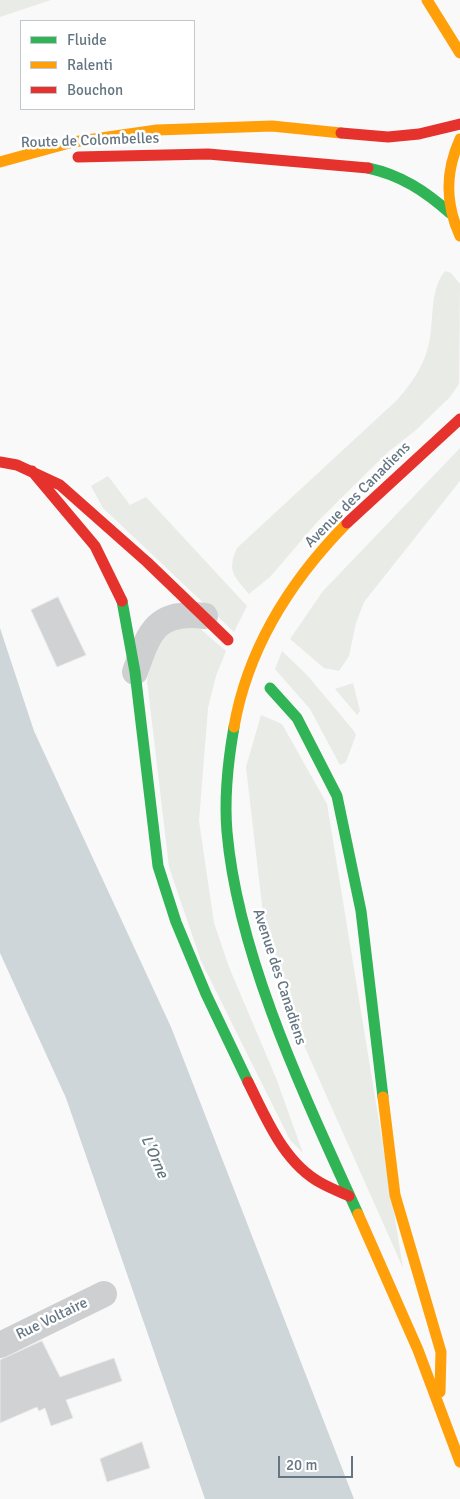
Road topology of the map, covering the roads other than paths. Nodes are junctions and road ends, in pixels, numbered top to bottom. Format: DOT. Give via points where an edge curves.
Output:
graph roads {
  1 [pos="427,0"];
  2 [pos="460,54"];
  3 [pos="460,124"];
  4 [pos="460,139"];
  5 [pos="14,159"];
  6 [pos="0,162"];
  7 [pos="450,213"];
  8 [pos="460,236"];
  9 [pos="460,407"];
  10 [pos="455,423"];
  11 [pos="0,462"];
  12 [pos="32,471"];
  13 [pos="205,616"];
  14 [pos="228,640"];
  15 [pos="135,672"];
  16 [pos="270,688"];
  17 [pos="349,1196"];
  18 [pos="104,1294"];
  19 [pos="0,1345"];
  20 [pos="440,1401"];
  21 [pos="460,1462"];
  1 -- 2 [label="street"];
  3 -- 5 [label="street, Route de Colombelles" via="419,134 388,137 272,126 156,130 73,142"];
  4 -- 7 [label="street, Route de Colombelles" via="448,176"];
  5 -- 6 [label="street"];
  5 -- 7 [label="street, Route de Colombelles" via="208,154 368,168 410,180"];
  7 -- 8 [label="street, Route de Colombelles"];
  9 -- 10 [label="street, Avenue des Canadiens"];
  10 -- 17 [label="street, Avenue des Canadiens" via="333,538 287,596 265,634 246,678 229,757 226,811 231,863 254,960 298,1079"];
  11 -- 12 [label="street"];
  12 -- 13 [label="street" via="60,484 78,498"];
  12 -- 15 [label="street" via="95,546 122,601"];
  13 -- 14 [label="street"];
  13 -- 15 [label="street" via="181,614 163,622 146,640"];
  15 -- 17 [label="street" via="158,866 176,922 240,1067 287,1153 320,1183"];
  16 -- 20 [label="street" via="297,718 337,796 360,911 395,1195 441,1352"];
  17 -- 20 [label="street, Avenue des Canadiens"];
  18 -- 19 [label="street, Rue Voltaire"];
  20 -- 21 [label="street, Avenue des Canadiens"];
}
